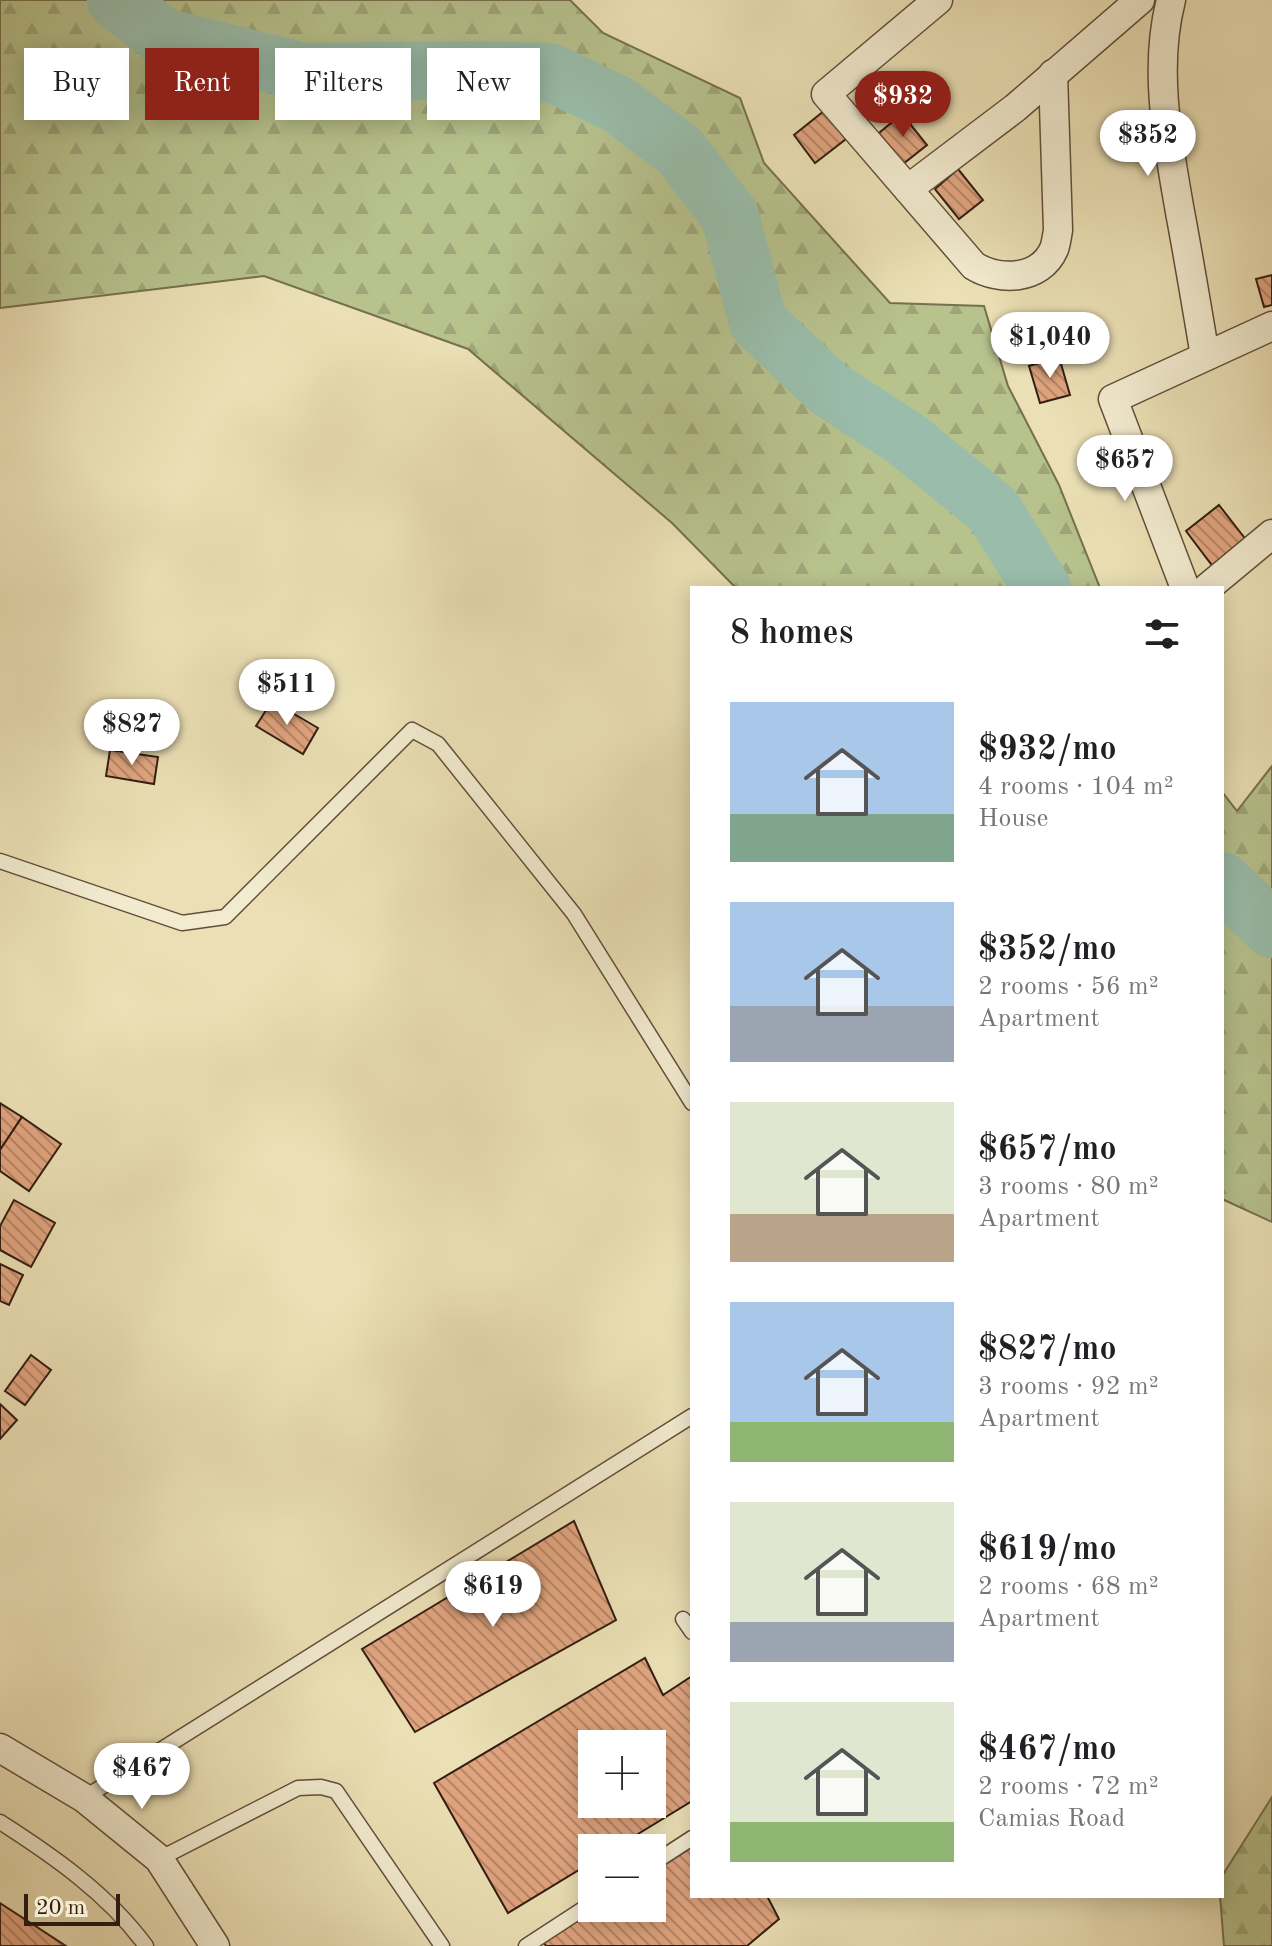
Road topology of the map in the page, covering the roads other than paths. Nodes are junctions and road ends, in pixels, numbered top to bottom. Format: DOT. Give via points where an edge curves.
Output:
graph roads {
  1 [pos="938,0"];
  2 [pos="1140,0"];
  3 [pos="1171,0"];
  4 [pos="1053,74"];
  5 [pos="908,189"];
  6 [pos="1272,326"];
  7 [pos="1205,356"];
  8 [pos="1272,534"];
  9 [pos="1184,586"];
  10 [pos="1209,586"];
  11 [pos="0,861"];
  12 [pos="690,1100"];
  13 [pos="690,1417"];
  14 [pos="683,1619"];
  15 [pos="690,1629"];
  16 [pos="0,1748"];
  17 [pos="84,1798"];
  18 [pos="0,1822"];
  19 [pos="690,1839"];
  20 [pos="666,1855"];
  21 [pos="159,1859"];
  22 [pos="578,1912"];
  23 [pos="146,1946"];
  24 [pos="215,1946"];
  25 [pos="442,1946"];
  26 [pos="526,1946"];
  1 -- 5 [label="street" via="826,94"];
  2 -- 4 [label="street"];
  3 -- 7 [label="street" via="1164,27 1163,76 1169,147"];
  4 -- 5 [label="street"];
  4 -- 5 [label="street" via="1058,230 1053,251 1040,266 1005,277 974,266"];
  6 -- 7 [label="street"];
  7 -- 9 [label="street" via="1113,399"];
  8 -- 10 [label="street"];
  11 -- 12 [label="lane" via="182,923 225,917 412,730 438,744 574,914"];
  13 -- 17 [label="lane"];
  14 -- 15 [label="lane"];
  16 -- 17 [label="street"];
  17 -- 21 [label="street"];
  18 -- 23 [label="lane" via="66,1864"];
  19 -- 20 [label="lane"];
  21 -- 24 [label="street"];
  21 -- 25 [label="lane" via="298,1788 336,1791"];
  22 -- 26 [label="lane"];
}
